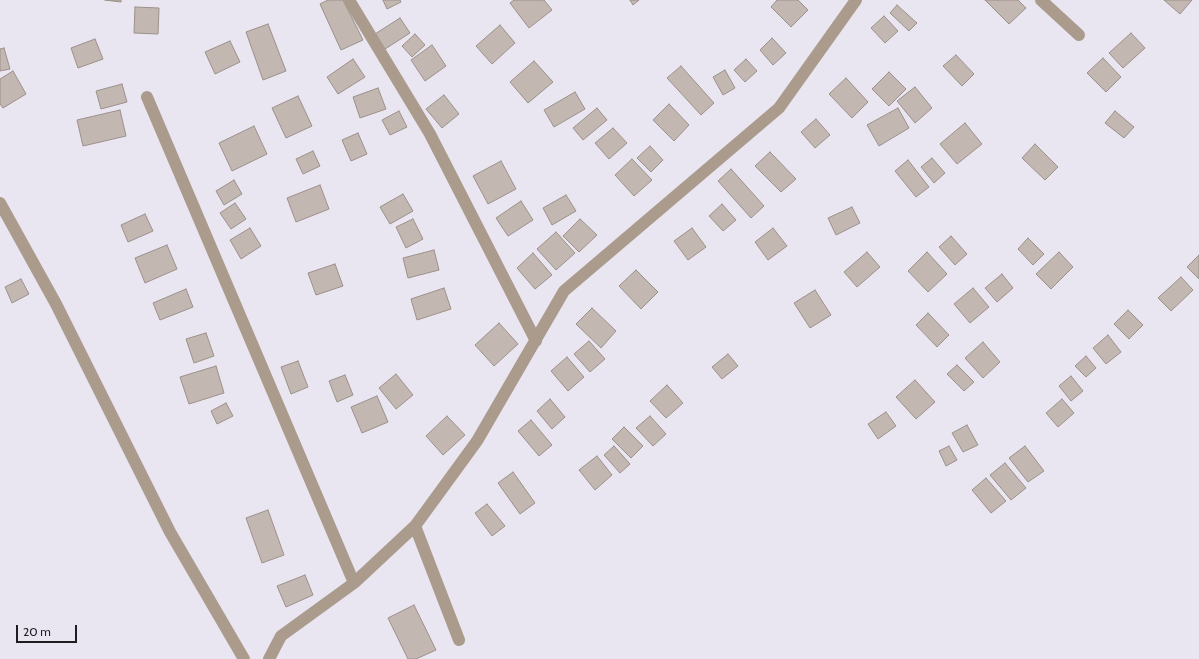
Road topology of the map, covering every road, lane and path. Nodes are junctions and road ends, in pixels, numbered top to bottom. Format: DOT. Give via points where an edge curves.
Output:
graph roads {
  1 [pos="349,0"];
  2 [pos="856,0"];
  3 [pos="1041,0"];
  4 [pos="1079,35"];
  5 [pos="147,97"];
  6 [pos="0,203"];
  7 [pos="536,341"];
  8 [pos="415,526"];
  9 [pos="354,583"];
  10 [pos="459,640"];
  11 [pos="244,659"];
  12 [pos="268,659"];
  1 -- 7 [label="street" via="430,134"];
  2 -- 7 [label="street" via="779,108 564,291"];
  3 -- 4 [label="street"];
  5 -- 9 [label="street"];
  6 -- 11 [label="street" via="56,304 170,532"];
  7 -- 8 [label="street" via="477,442"];
  8 -- 9 [label="street"];
  8 -- 10 [label="street"];
  9 -- 12 [label="street" via="281,636"];
}
